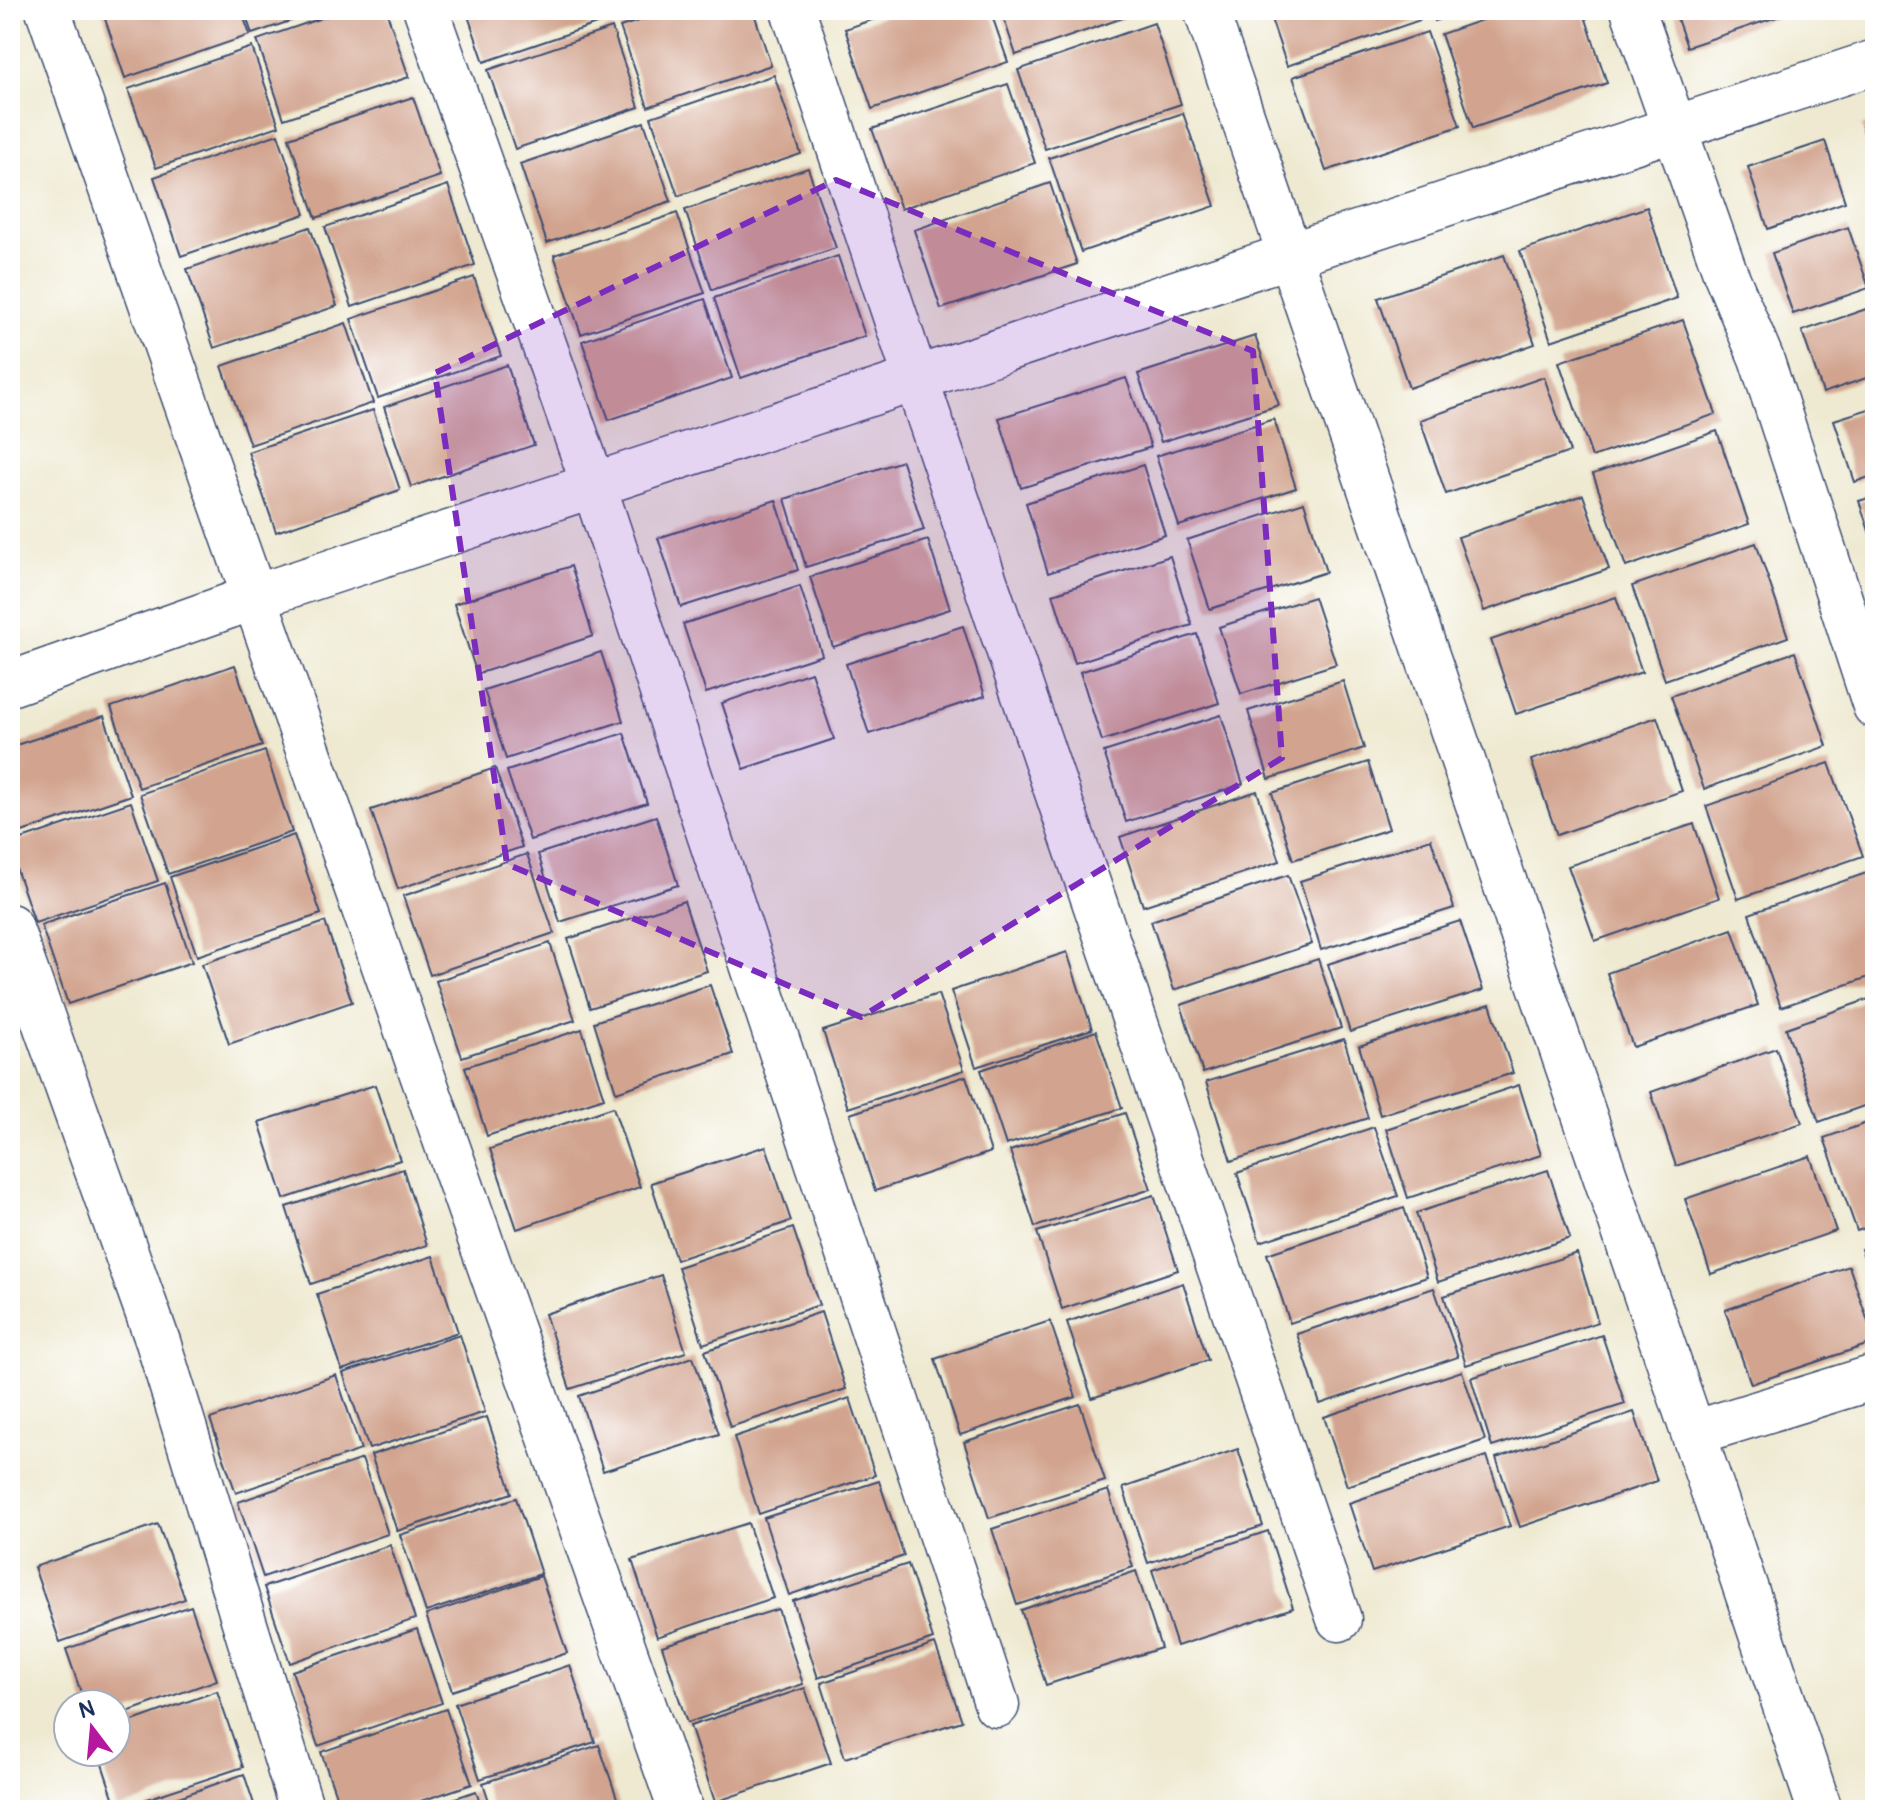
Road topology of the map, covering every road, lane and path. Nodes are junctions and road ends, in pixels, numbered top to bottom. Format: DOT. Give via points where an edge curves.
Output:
graph roads {
  1 [pos="48,10"];
  2 [pos="426,10"];
  3 [pos="793,10"];
  4 [pos="1206,10"];
  5 [pos="1633,10"];
  6 [pos="1875,62"];
  7 [pos="1675,129"];
  8 [pos="1290,255"];
  9 [pos="916,379"];
  10 [pos="594,486"];
  11 [pos="255,597"];
  12 [pos="10,684"];
  13 [pos="1875,706"];
  14 [pos="10,926"];
  15 [pos="1875,1377"];
  16 [pos="1694,1433"];
  17 [pos="1339,1619"];
  18 [pos="997,1705"];
  19 [pos="679,1805"];
  20 [pos="302,1810"];
  21 [pos="1820,1810"];
  1 -- 11 [label="street"];
  2 -- 10 [label="street"];
  3 -- 9 [label="street"];
  4 -- 8 [label="street"];
  5 -- 7 [label="street"];
  6 -- 7 [label="street"];
  7 -- 8 [label="street"];
  7 -- 13 [label="street" via="1761,358"];
  8 -- 9 [label="street"];
  8 -- 16 [label="street"];
  9 -- 10 [label="street"];
  9 -- 17 [label="street"];
  10 -- 11 [label="street"];
  10 -- 18 [label="street"];
  11 -- 12 [label="street"];
  11 -- 19 [label="street"];
  14 -- 20 [label="street" via="158,1342"];
  15 -- 16 [label="street"];
  16 -- 21 [label="street"];
}
